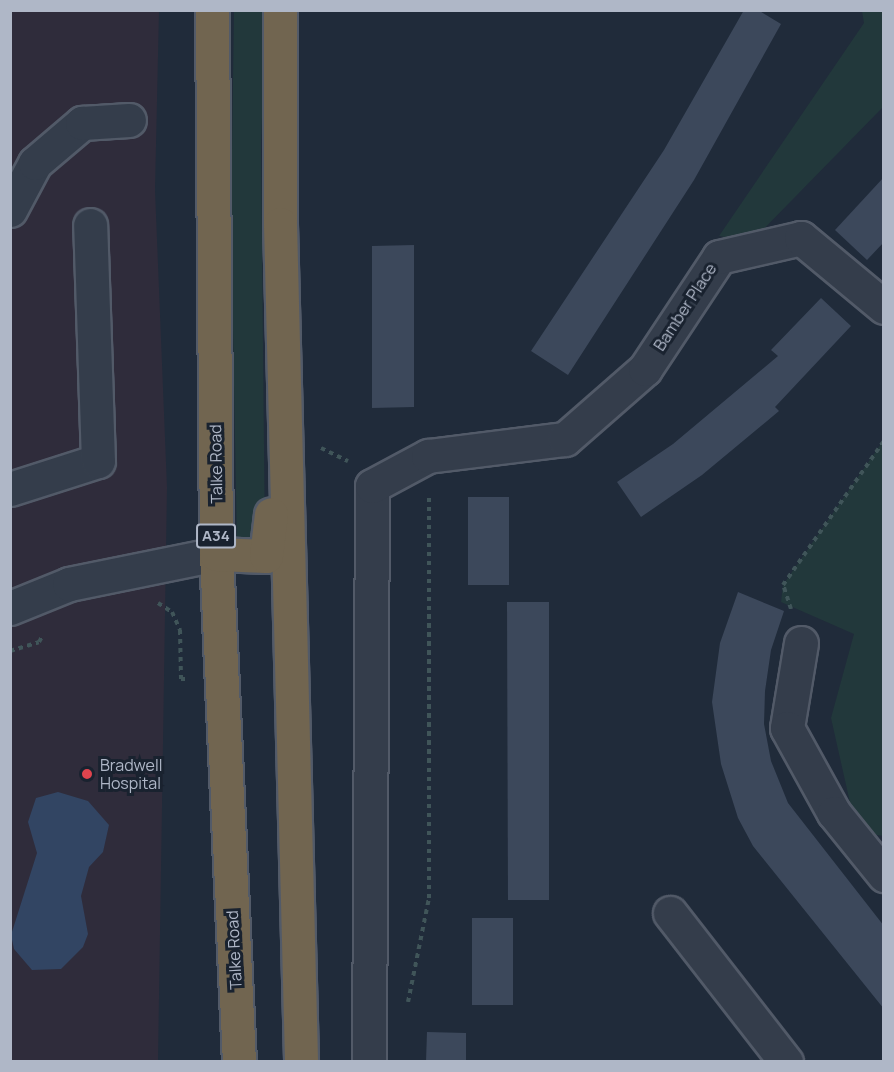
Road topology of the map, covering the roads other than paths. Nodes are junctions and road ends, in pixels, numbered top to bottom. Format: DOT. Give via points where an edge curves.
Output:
graph roads {
  1 [pos="212,10"];
  2 [pos="280,10"];
  3 [pos="129,120"];
  4 [pos="10,210"];
  5 [pos="280,224"];
  6 [pos="90,225"];
  7 [pos="884,307"];
  8 [pos="10,489"];
  9 [pos="216,554"];
  10 [pos="10,608"];
  11 [pos="801,642"];
  12 [pos="881,866"];
  13 [pos="670,913"];
  14 [pos="239,1062"];
  15 [pos="301,1062"];
  16 [pos="369,1062"];
  17 [pos="786,1062"];
  1 -- 9 [label="highway, Talke Road / A34"];
  2 -- 5 [label="highway"];
  3 -- 4 [label="street" via="82,123 35,163"];
  5 -- 9 [label="highway" via="270,549 263,557"];
  5 -- 15 [label="highway"];
  6 -- 8 [label="street" via="98,461"];
  7 -- 16 [label="street, Bamber Place" via="801,238 719,256 645,369 565,439 428,456 372,486"];
  9 -- 10 [label="street" via="69,584"];
  9 -- 14 [label="highway, Talke Road / A34"];
  11 -- 12 [label="street" via="787,728 834,813"];
  13 -- 17 [label="street"];
}
